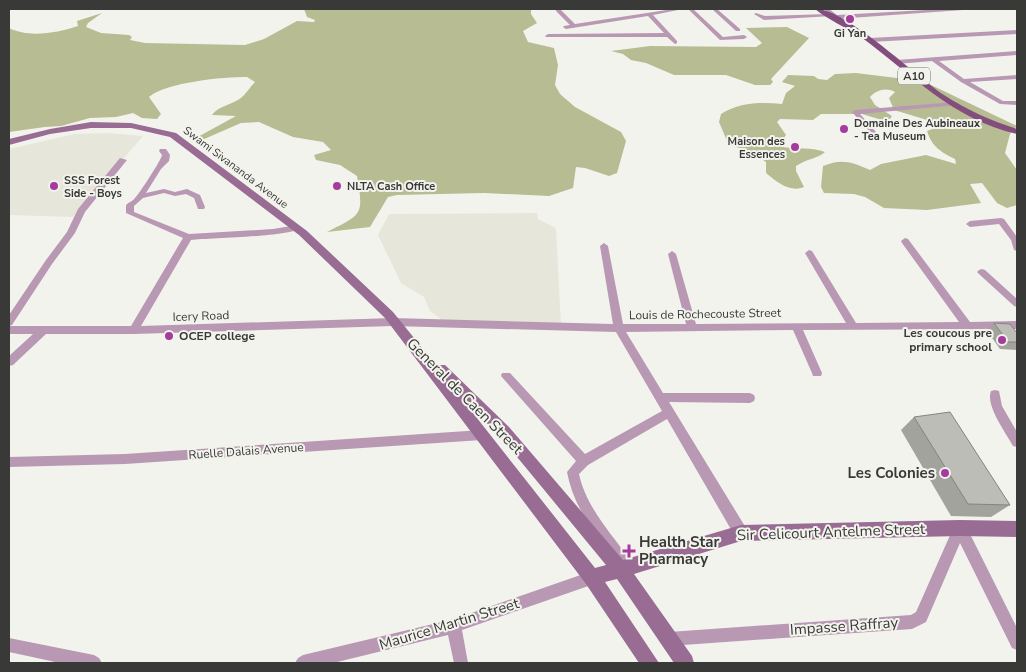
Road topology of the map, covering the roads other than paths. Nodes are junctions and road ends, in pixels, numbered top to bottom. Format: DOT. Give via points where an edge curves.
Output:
graph roads {
  1 [pos="681,9"];
  2 [pos="690,9"];
  3 [pos="714,9"];
  4 [pos="769,9"];
  5 [pos="818,9"];
  6 [pos="963,9"];
  7 [pos="558,10"];
  8 [pos="831,13"];
  9 [pos="649,14"];
  10 [pos="756,14"];
  11 [pos="778,18"];
  12 [pos="574,26"];
  13 [pos="566,27"];
  14 [pos="738,30"];
  15 [pos="1017,32"];
  16 [pos="669,35"];
  17 [pos="548,36"];
  18 [pos="744,37"];
  19 [pos="870,40"];
  20 [pos="675,42"];
  21 [pos="1014,55"];
  22 [pos="933,59"];
  23 [pos="896,62"];
  24 [pos="1017,77"];
  25 [pos="963,82"];
  26 [pos="1017,103"];
  27 [pos="956,104"];
  28 [pos="873,132"];
  29 [pos="1017,132"];
  30 [pos="9,142"];
  31 [pos="163,151"];
  32 [pos="123,160"];
  33 [pos="139,197"];
  34 [pos="201,207"];
  35 [pos="970,224"];
  36 [pos="297,228"];
  37 [pos="188,237"];
  38 [pos="906,241"];
  39 [pos="604,246"];
  40 [pos="1017,248"];
  41 [pos="809,253"];
  42 [pos="672,254"];
  43 [pos="982,272"];
  44 [pos="1017,304"];
  45 [pos="9,322"];
  46 [pos="393,322"];
  47 [pos="852,325"];
  48 [pos="967,325"];
  49 [pos="1017,325"];
  50 [pos="796,326"];
  51 [pos="692,327"];
  52 [pos="619,328"];
  53 [pos="9,330"];
  54 [pos="44,330"];
  55 [pos="134,330"];
  56 [pos="404,334"];
  57 [pos="9,362"];
  58 [pos="817,373"];
  59 [pos="506,376"];
  60 [pos="995,394"];
  61 [pos="661,396"];
  62 [pos="750,398"];
  63 [pos="670,412"];
  64 [pos="482,435"];
  65 [pos="1017,442"];
  66 [pos="9,462"];
  67 [pos="584,462"];
  68 [pos="960,528"];
  69 [pos="1017,529"];
  70 [pos="741,533"];
  71 [pos="623,568"];
  72 [pos="592,578"];
  73 [pos="454,626"];
  74 [pos="669,639"];
  75 [pos="1017,643"];
  76 [pos="9,645"];
  77 [pos="94,663"];
  78 [pos="303,663"];
  79 [pos="461,663"];
  80 [pos="650,663"];
  81 [pos="685,663"];
  1 -- 9 [label="street"];
  2 -- 18 [label="street" via="722,38"];
  3 -- 14 [label="street"];
  4 -- 11 [label="street"];
  5 -- 8 [label="main road, A10"];
  6 -- 8 [label="street"];
  7 -- 12 [label="street"];
  8 -- 11 [label="street"];
  8 -- 19 [label="main road, A10"];
  9 -- 12 [label="street"];
  9 -- 16 [label="street"];
  10 -- 11 [label="street" via="762,18"];
  12 -- 13 [label="street"];
  15 -- 19 [label="street"];
  16 -- 17 [label="street"];
  16 -- 20 [label="street"];
  19 -- 23 [label="main road, A10"];
  21 -- 22 [label="street"];
  22 -- 23 [label="street"];
  22 -- 25 [label="street"];
  23 -- 27 [label="main road, A10"];
  24 -- 25 [label="street"];
  25 -- 26 [label="street" via="1002,104"];
  27 -- 28 [label="street" via="855,112"];
  27 -- 29 [label="main road, A10"];
  30 -- 36 [label="street, Swami Sivananda Avenue" via="87,125 151,128 173,135"];
  31 -- 33 [label="street" via="165,160"];
  32 -- 45 [label="street" via="81,211 72,233"];
  33 -- 34 [label="street" via="164,191 175,194 187,191 197,197"];
  33 -- 37 [label="street" via="130,205 130,213"];
  35 -- 40 [label="street" via="1000,221 1015,240"];
  36 -- 37 [label="street"];
  36 -- 46 [label="street, Swami Sivananda Avenue"];
  37 -- 55 [label="street"];
  38 -- 48 [label="street"];
  39 -- 52 [label="street"];
  41 -- 47 [label="street"];
  42 -- 51 [label="street"];
  43 -- 44 [label="street"];
  46 -- 52 [label="street, Louis de Rochecouste Street"];
  46 -- 55 [label="street, Icery Road"];
  46 -- 56 [label="street, Swami Sivananda Avenue"];
  47 -- 48 [label="street, Louis de Rochecouste Street"];
  47 -- 50 [label="street, Louis de Rochecouste Street"];
  48 -- 49 [label="street, Louis de Rochecouste Street"];
  50 -- 51 [label="street, Louis de Rochecouste Street"];
  50 -- 58 [label="street"];
  51 -- 52 [label="street, Louis de Rochecouste Street"];
  52 -- 61 [label="street"];
  53 -- 54 [label="street, Icery Road"];
  54 -- 55 [label="street, Icery Road"];
  54 -- 57 [label="street"];
  56 -- 64 [label="street, General de Caen Street"];
  56 -- 71 [label="street, General de Caen Street" via="504,432"];
  59 -- 67 [label="street"];
  60 -- 65 [label="street" via="997,406"];
  61 -- 62 [label="street"];
  61 -- 63 [label="street"];
  63 -- 67 [label="street"];
  63 -- 70 [label="street"];
  64 -- 66 [label="street, Ruelle Dalais Avenue" via="125,459"];
  64 -- 72 [label="street, General de Caen Street"];
  67 -- 71 [label="street" via="573,472 574,485"];
  68 -- 69 [label="street, Sir Celicourt Antelme Street"];
  68 -- 70 [label="street, Sir Celicourt Antelme Street"];
  68 -- 74 [label="street, Impasse Raffray" via="921,617 912,622"];
  68 -- 75 [label="street"];
  70 -- 71 [label="street, Sir Celicourt Antelme Street"];
  71 -- 72 [label="street, Sir Celicourt Antelme Street"];
  71 -- 74 [label="street, General de Caen Street"];
  72 -- 73 [label="street, Maurice Martin Street"];
  72 -- 80 [label="street, General de Caen Street"];
  73 -- 78 [label="street, Maurice Martin Street"];
  73 -- 79 [label="street"];
  74 -- 81 [label="street, General de Caen Street"];
  76 -- 77 [label="street"];
}
